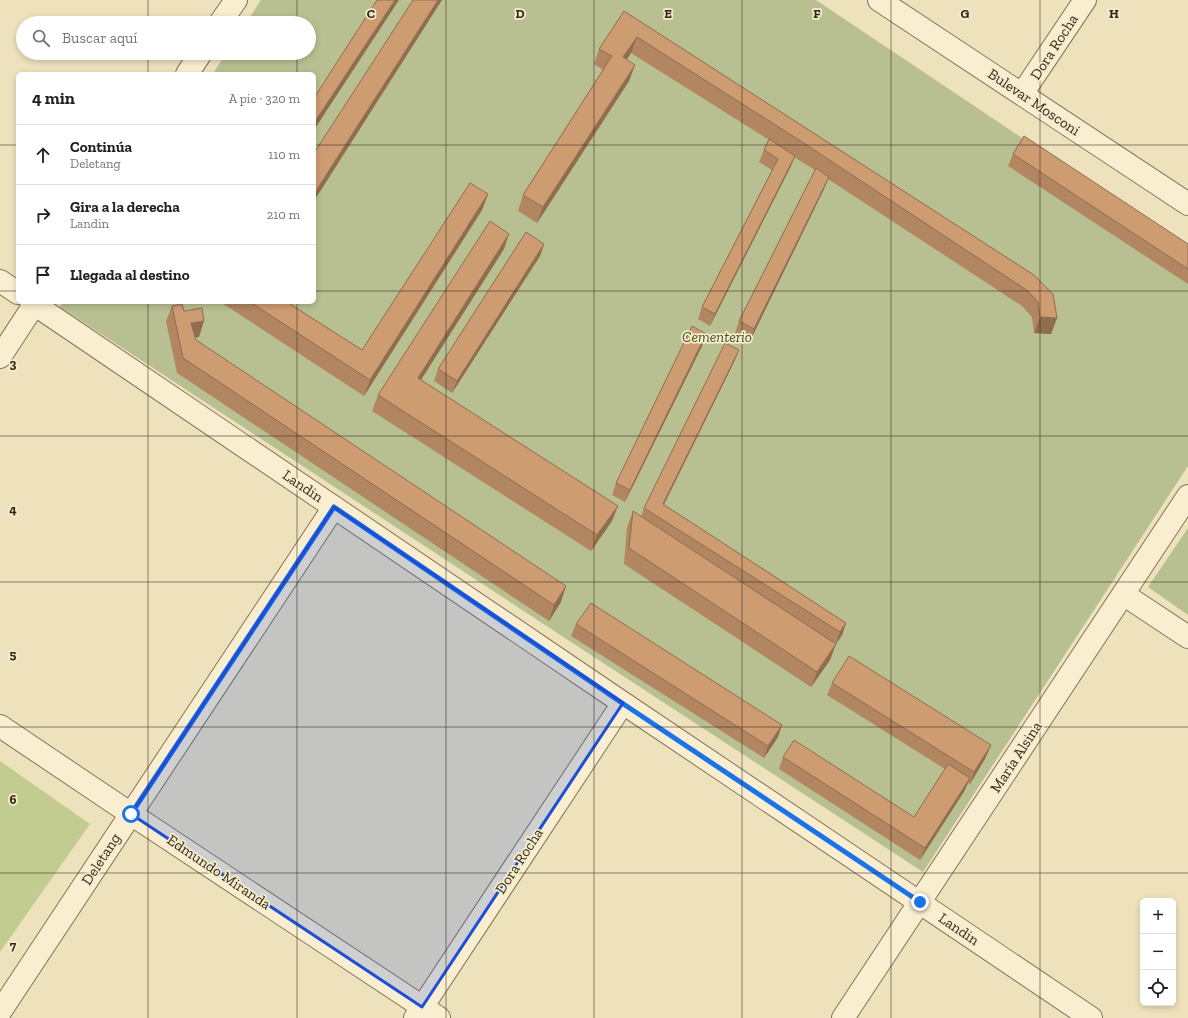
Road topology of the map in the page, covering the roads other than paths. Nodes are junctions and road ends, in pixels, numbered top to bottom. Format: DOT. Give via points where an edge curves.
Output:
graph roads {
  1 [pos="879,0"];
  2 [pos="1085,0"];
  3 [pos="234,1"];
  4 [pos="224,16"];
  5 [pos="196,60"];
  6 [pos="188,72"];
  7 [pos="1022,94"];
  8 [pos="1188,204"];
  9 [pos="0,281"];
  10 [pos="16,291"];
  11 [pos="28,304"];
  12 [pos="36,304"];
  13 [pos="0,357"];
  14 [pos="1188,496"];
  15 [pos="334,507"];
  16 [pos="1123,594"];
  17 [pos="1188,637"];
  18 [pos="622,703"];
  19 [pos="0,726"];
  20 [pos="131,814"];
  21 [pos="920,902"];
  22 [pos="0,1012"];
  23 [pos="426,1014"];
  24 [pos="843,1018"];
  25 [pos="1091,1018"];
  1 -- 7 [label="street, Bulevar Mosconi"];
  2 -- 7 [label="street, Dora Rocha"];
  3 -- 4 [label="street"];
  5 -- 6 [label="street"];
  7 -- 8 [label="street, Bulevar Mosconi"];
  9 -- 10 [label="street, Landin"];
  11 -- 13 [label="street"];
  12 -- 15 [label="street, Landin"];
  14 -- 16 [label="street, María Alsina"];
  15 -- 18 [label="street, Landin"];
  15 -- 20 [label="street, Deletang"];
  16 -- 17 [label="street"];
  16 -- 21 [label="street, María Alsina"];
  18 -- 21 [label="street, Landin"];
  18 -- 23 [label="street, Dora Rocha"];
  19 -- 20 [label="street, Edmundo Miranda"];
  20 -- 22 [label="street, Deletang"];
  20 -- 23 [label="street, Edmundo Miranda"];
  21 -- 24 [label="street, María Alsina"];
  21 -- 25 [label="street, Landin"];
}
